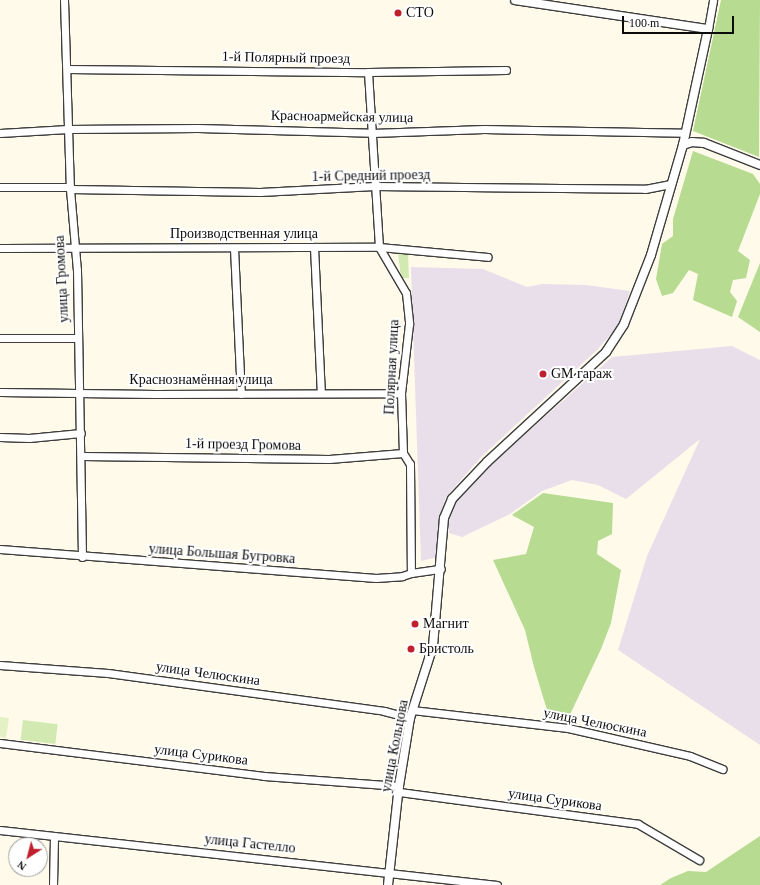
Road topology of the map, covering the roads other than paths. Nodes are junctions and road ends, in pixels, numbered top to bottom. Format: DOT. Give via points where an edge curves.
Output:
graph roads {
  1 [pos="64,0"];
  2 [pos="515,0"];
  3 [pos="713,0"];
  4 [pos="708,29"];
  5 [pos="67,69"];
  6 [pos="506,70"];
  7 [pos="368,72"];
  8 [pos="68,129"];
  9 [pos="0,133"];
  10 [pos="372,133"];
  11 [pos="685,133"];
  12 [pos="683,144"];
  13 [pos="760,165"];
  14 [pos="671,184"];
  15 [pos="375,186"];
  16 [pos="0,187"];
  17 [pos="70,188"];
  18 [pos="314,247"];
  19 [pos="379,247"];
  20 [pos="0,248"];
  21 [pos="74,248"];
  22 [pos="234,248"];
  23 [pos="488,257"];
  24 [pos="0,338"];
  25 [pos="78,338"];
  26 [pos="0,392"];
  27 [pos="80,392"];
  28 [pos="321,393"];
  29 [pos="241,394"];
  30 [pos="401,394"];
  31 [pos="81,433"];
  32 [pos="0,437"];
  33 [pos="403,453"];
  34 [pos="82,456"];
  35 [pos="0,549"];
  36 [pos="82,557"];
  37 [pos="441,569"];
  38 [pos="411,573"];
  39 [pos="0,665"];
  40 [pos="411,714"];
  41 [pos="0,743"];
  42 [pos="722,769"];
  43 [pos="399,789"];
  44 [pos="0,830"];
  45 [pos="54,836"];
  46 [pos="699,860"];
  47 [pos="390,872"];
  48 [pos="53,885"];
  49 [pos="388,885"];
  50 [pos="497,885"];
  1 -- 5 [label="street, улица Громова"];
  2 -- 4 [label="street"];
  3 -- 4 [label="street"];
  4 -- 11 [label="street"];
  5 -- 7 [label="street, 1-й Полярный проезд"];
  5 -- 8 [label="street, улица Громова"];
  6 -- 7 [label="street, 1-й Полярный проезд"];
  7 -- 10 [label="street, Полярная улица"];
  8 -- 9 [label="street, Красноармейская улица"];
  8 -- 10 [label="street, Красноармейская улица" via="285,129"];
  8 -- 17 [label="street, улица Громова"];
  10 -- 11 [label="street, Красноармейская улица" via="484,130"];
  10 -- 15 [label="street, Полярная улица"];
  11 -- 12 [label="street"];
  12 -- 13 [label="street" via="704,143"];
  12 -- 14 [label="street"];
  14 -- 15 [label="street, 1-й Средний проезд" via="645,189"];
  14 -- 37 [label="street, улица Кольцова" via="651,255 624,324 606,352 487,462 452,500 444,518"];
  15 -- 17 [label="street, 1-й Средний проезд" via="260,192"];
  15 -- 19 [label="street, Полярная улица"];
  16 -- 17 [label="street, 1-й Средний проезд"];
  17 -- 21 [label="street, улица Громова"];
  18 -- 19 [label="street, Производственная улица"];
  18 -- 22 [label="street, Производственная улица"];
  18 -- 28 [label="street"];
  19 -- 23 [label="street, Производственная улица"];
  19 -- 30 [label="street, Полярная улица" via="406,293 409,324"];
  20 -- 21 [label="street, Производственная улица"];
  21 -- 22 [label="street, Производственная улица"];
  21 -- 25 [label="street, улица Громова" via="77,270"];
  22 -- 29 [label="street"];
  24 -- 25 [label="street"];
  25 -- 27 [label="street, улица Громова"];
  26 -- 27 [label="street, Краснознамённая улица"];
  27 -- 29 [label="street, Краснознамённая улица"];
  27 -- 31 [label="street, улица Громова"];
  28 -- 29 [label="street, Краснознамённая улица"];
  28 -- 30 [label="street, Краснознамённая улица"];
  30 -- 33 [label="street, Полярная улица"];
  31 -- 32 [label="street" via="29,438"];
  31 -- 34 [label="street, улица Громова"];
  33 -- 34 [label="street, 1-й проезд Громова" via="329,459"];
  33 -- 38 [label="street, Полярная улица" via="410,464"];
  34 -- 36 [label="street, улица Громова"];
  35 -- 36 [label="street, улица Большая Бугровка"];
  36 -- 38 [label="street, улица Большая Бугровка" via="376,578"];
  37 -- 38 [label="street, улица Большая Бугровка"];
  37 -- 40 [label="street, улица Кольцова" via="433,646"];
  39 -- 40 [label="street, улица Челюскина" via="116,674"];
  40 -- 42 [label="street, улица Челюскина" via="568,728 690,756"];
  40 -- 43 [label="street, улица Кольцова"];
  41 -- 43 [label="street, улица Сурикова" via="264,776"];
  43 -- 46 [label="street, улица Сурикова" via="638,824"];
  43 -- 47 [label="street, улица Кольцова"];
  44 -- 45 [label="street, улица Гастелло"];
  45 -- 47 [label="street, улица Гастелло"];
  45 -- 48 [label="street"];
  47 -- 49 [label="street, улица Кольцова"];
  47 -- 50 [label="street, улица Гастелло"];
}
